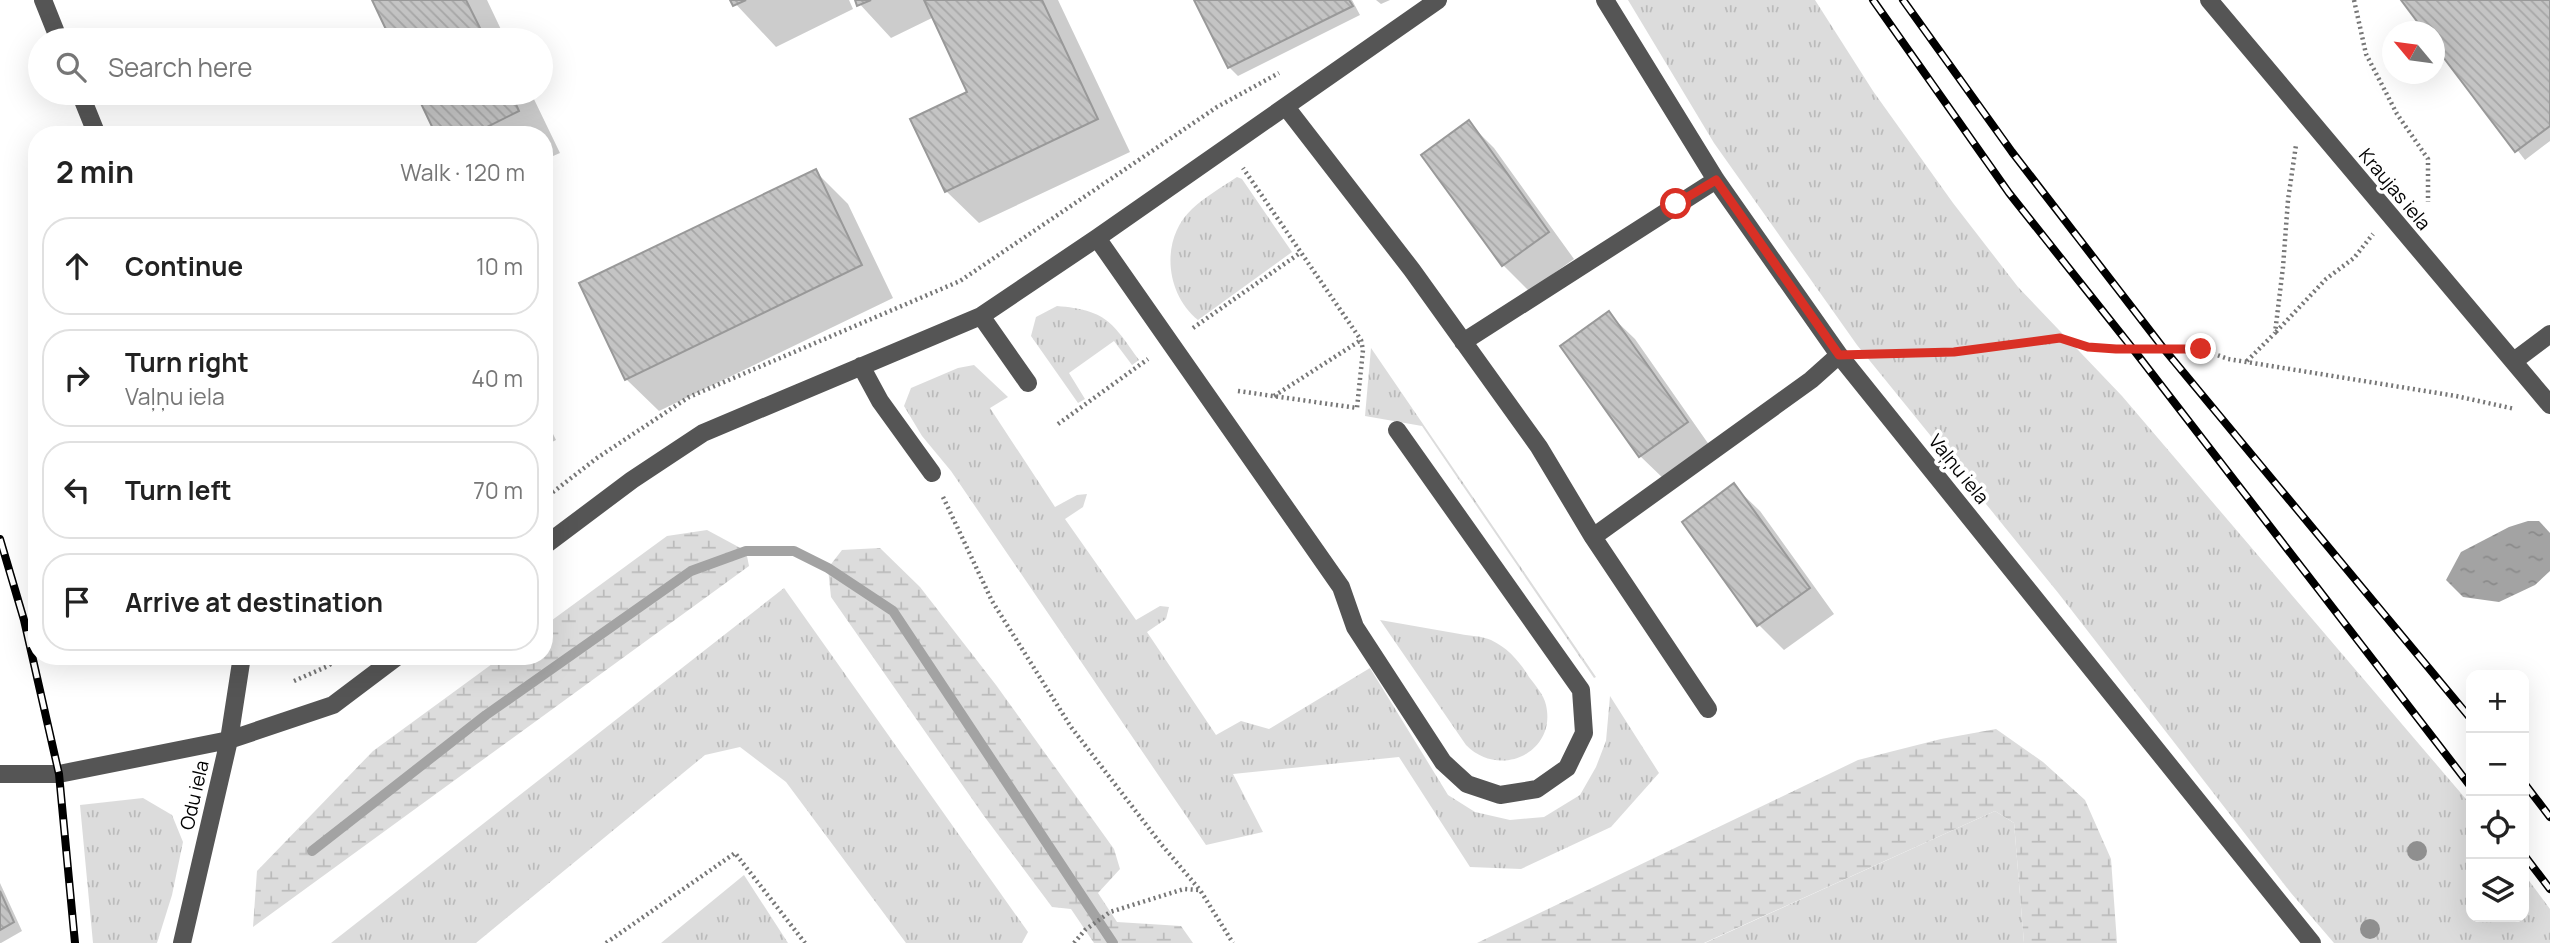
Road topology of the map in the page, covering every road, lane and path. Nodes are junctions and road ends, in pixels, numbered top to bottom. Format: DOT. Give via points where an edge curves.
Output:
graph roads {
  1 [pos="43,0"];
  2 [pos="1438,0"];
  3 [pos="1605,0"];
  4 [pos="2209,0"];
  5 [pos="2226,0"];
  6 [pos="2354,0"];
  7 [pos="54,28"];
  8 [pos="2259,61"];
  9 [pos="1281,73"];
  10 [pos="85,105"];
  11 [pos="1286,107"];
  12 [pos="2311,122"];
  13 [pos="93,126"];
  14 [pos="1228,147"];
  15 [pos="1716,180"];
  16 [pos="2428,202"];
  17 [pos="2389,214"];
  18 [pos="1097,238"];
  19 [pos="1300,253"];
  20 [pos="981,316"];
  21 [pos="2275,333"];
  22 [pos="2550,334"];
  23 [pos="1361,340"];
  24 [pos="1464,342"];
  25 [pos="1171,343"];
  26 [pos="1839,355"];
  27 [pos="2514,361"];
  28 [pos="2246,362"];
  29 [pos="861,366"];
  30 [pos="1028,383"];
  31 [pos="1201,386"];
  32 [pos="1274,396"];
  33 [pos="2550,405"];
  34 [pos="2523,411"];
  35 [pos="1058,424"];
  36 [pos="1397,430"];
  37 [pos="932,473"];
  38 [pos="553,492"];
  39 [pos="1593,537"];
  40 [pos="553,539"];
  41 [pos="241,665"];
  42 [pos="329,665"];
  43 [pos="386,665"];
  44 [pos="294,681"];
  45 [pos="1708,709"];
  46 [pos="229,740"];
  47 [pos="0,774"];
  48 [pos="1200,890"];
  49 [pos="182,943"];
  50 [pos="606,943"];
  51 [pos="805,943"];
  52 [pos="1074,943"];
  53 [pos="1233,943"];
  54 [pos="2312,943"];
  1 -- 7 [label="street"];
  2 -- 11 [label="street"];
  3 -- 15 [label="street, Vaļņu iela"];
  4 -- 8 [label="street, Kraujas iela"];
  5 -- 8 [label="street"];
  6 -- 16 [label="path" via="2366,54 2397,114 2428,159"];
  8 -- 12 [label="street, Kraujas iela"];
  9 -- 38 [label="path" via="1217,107 960,281 689,397"];
  10 -- 13 [label="street"];
  11 -- 14 [label="street"];
  11 -- 24 [label="street"];
  12 -- 17 [label="street, Kraujas iela"];
  12 -- 21 [label="path" via="2294,149"];
  14 -- 18 [label="street"];
  14 -- 19 [label="path"];
  15 -- 24 [label="street"];
  15 -- 26 [label="street, Vaļņu iela"];
  17 -- 21 [label="path" via="2354,258 2326,279"];
  17 -- 27 [label="street, Kraujas iela"];
  18 -- 20 [label="street"];
  18 -- 25 [label="street"];
  19 -- 23 [label="path"];
  19 -- 25 [label="path"];
  20 -- 29 [label="street"];
  20 -- 30 [label="street"];
  21 -- 28 [label="path"];
  22 -- 27 [label="street"];
  23 -- 32 [label="path"];
  23 -- 32 [label="path" via="1357,408"];
  24 -- 39 [label="street" via="1539,447"];
  25 -- 31 [label="street"];
  25 -- 35 [label="path"];
  26 -- 28 [label="path" via="1954,352 2060,338 2088,347 2201,349"];
  26 -- 39 [label="street"];
  26 -- 54 [label="street, Vaļņu iela"];
  27 -- 33 [label="street, Kraujas iela"];
  28 -- 34 [label="path"];
  29 -- 37 [label="street" via="880,401"];
  29 -- 40 [label="street" via="703,433"];
  31 -- 32 [label="path"];
  31 -- 36 [label="street" via="1340,587 1355,627 1443,762 1467,785 1500,795 1537,789 1567,768 1584,733 1581,690"];
  37 -- 48 [label="path" via="992,601 1071,727"];
  39 -- 45 [label="street"];
  41 -- 46 [label="street, Odu iela"];
  42 -- 44 [label="path"];
  43 -- 46 [label="street" via="333,705"];
  46 -- 47 [label="street" via="60,774"];
  46 -- 49 [label="street, Odu iela"];
  48 -- 52 [label="path" via="1184,889 1110,912"];
  48 -- 53 [label="path"];
  50 -- 51 [label="path" via="735,853"];
}
